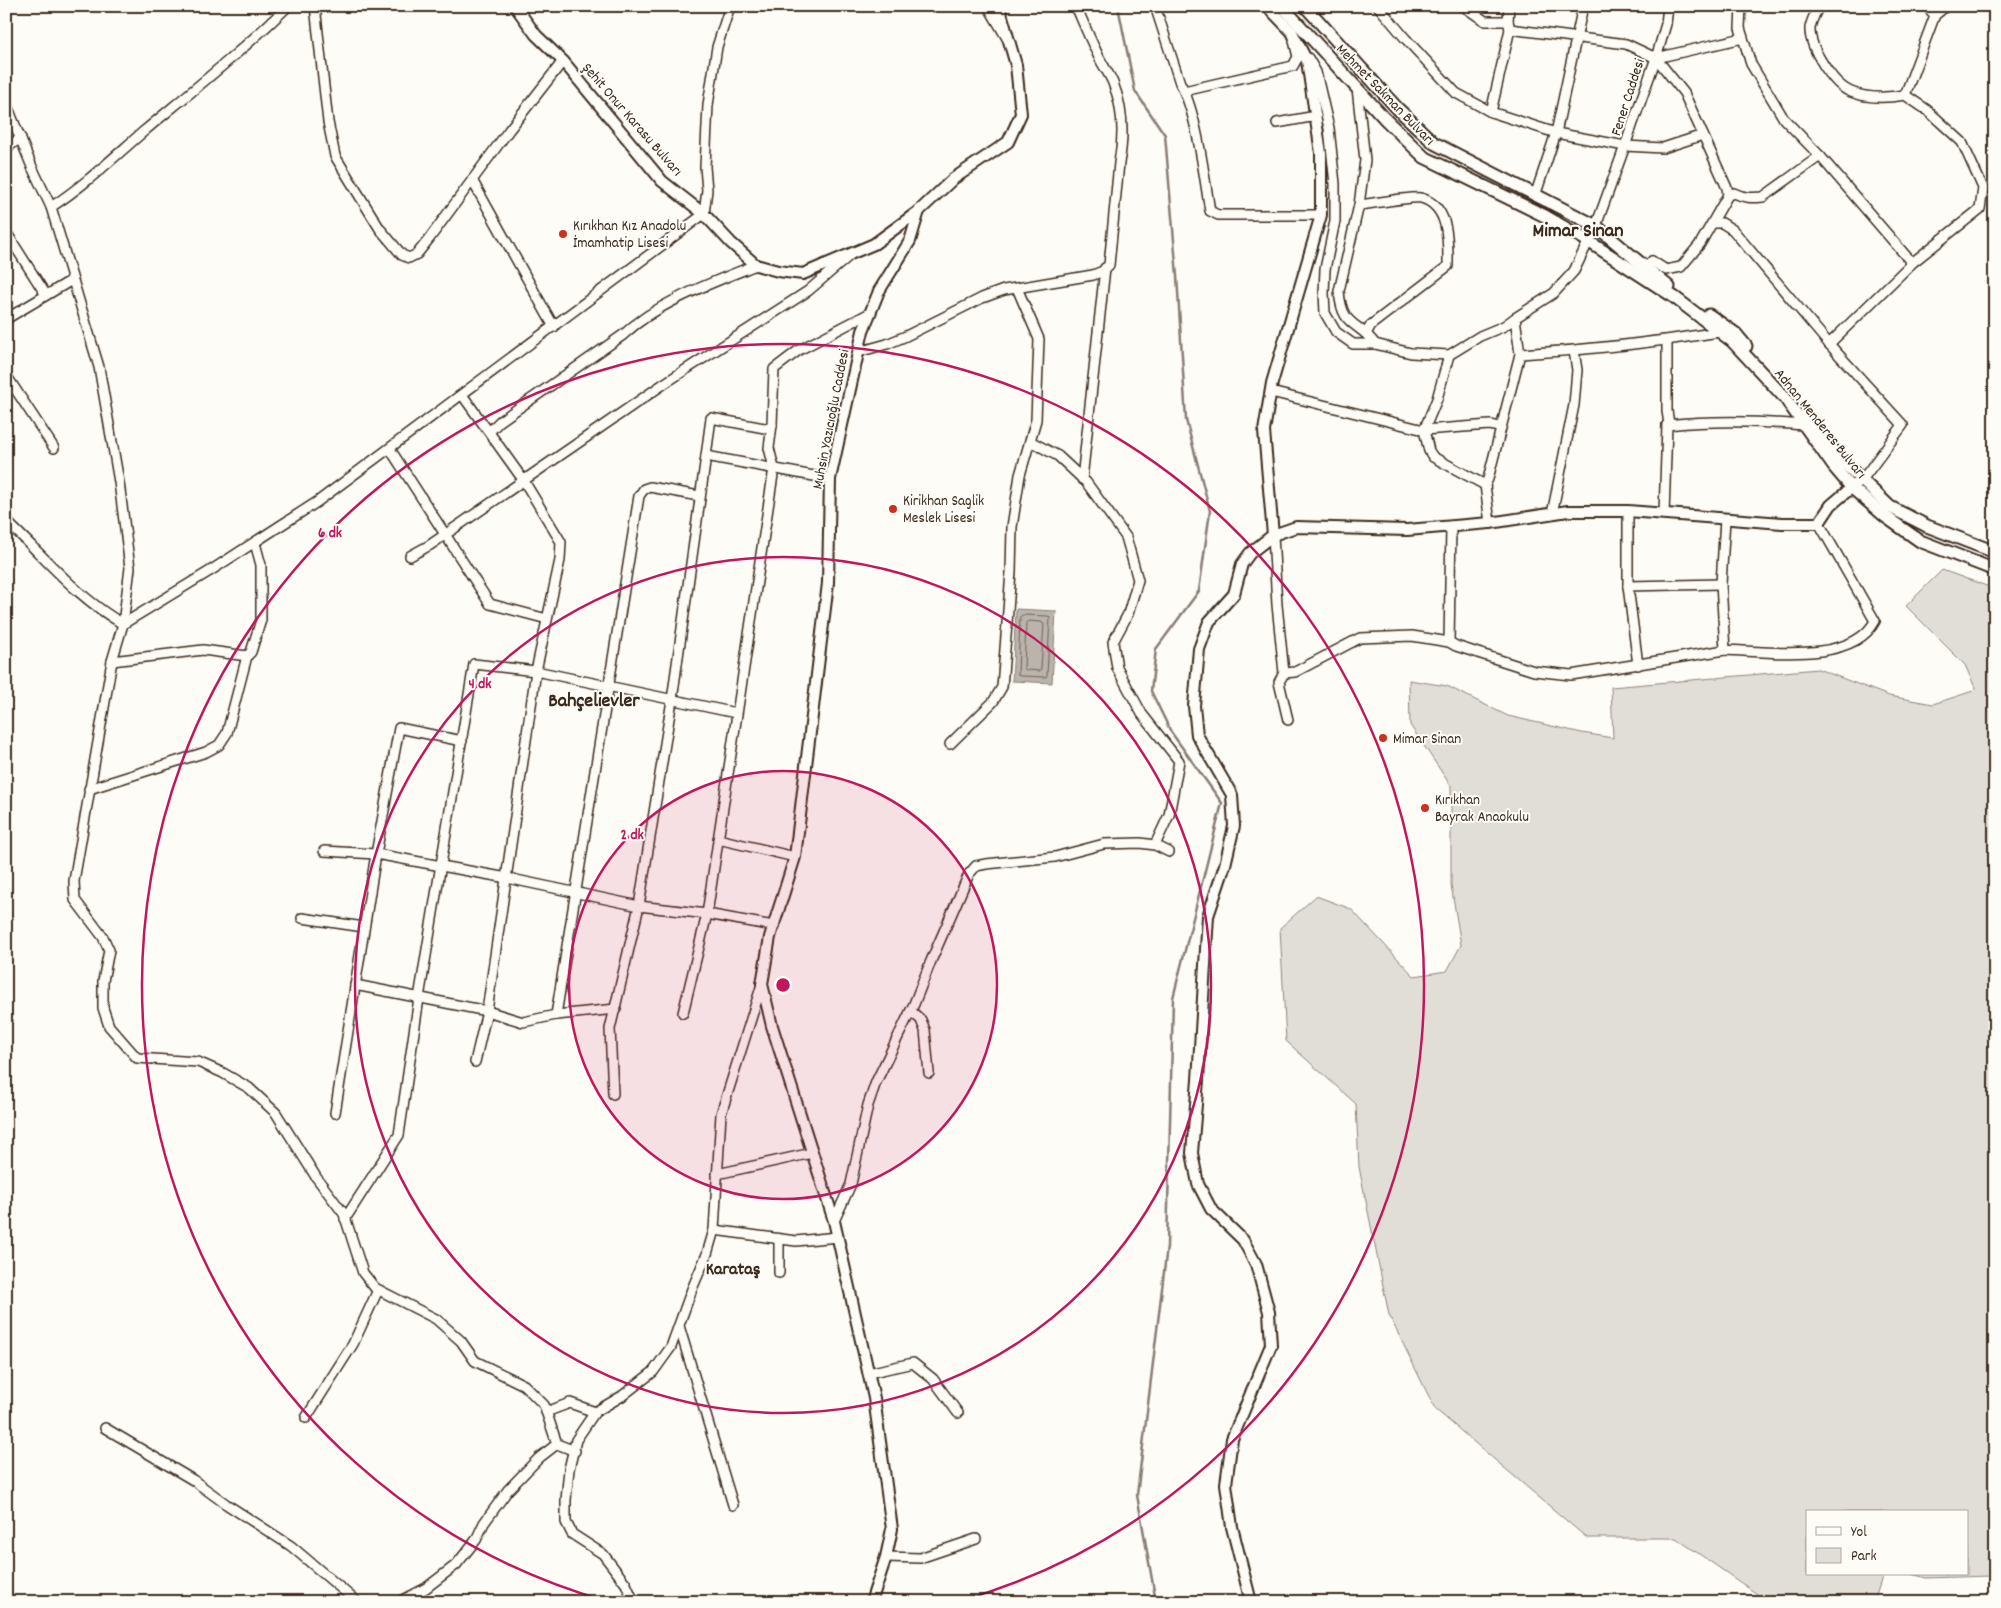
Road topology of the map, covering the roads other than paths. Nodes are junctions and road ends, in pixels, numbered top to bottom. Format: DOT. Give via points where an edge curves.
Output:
graph roads {
  1 [pos="288,6"];
  2 [pos="315,6"];
  3 [pos="515,6"];
  4 [pos="730,6"];
  5 [pos="988,6"];
  6 [pos="999,6"];
  7 [pos="1076,6"];
  8 [pos="1155,6"];
  9 [pos="1266,6"];
  10 [pos="1282,6"];
  11 [pos="1305,6"];
  12 [pos="1378,6"];
  13 [pos="1463,6"];
  14 [pos="1509,6"];
  15 [pos="1583,6"];
  16 [pos="1668,6"];
  17 [pos="1741,6"];
  18 [pos="1818,6"];
  19 [pos="1926,6"];
  20 [pos="1946,6"];
  21 [pos="1935,15"];
  22 [pos="1509,25"];
  23 [pos="1292,32"];
  24 [pos="1743,38"];
  25 [pos="1577,39"];
  26 [pos="1009,42"];
  27 [pos="1656,58"];
  28 [pos="563,61"];
  29 [pos="1357,88"];
  30 [pos="1184,91"];
  31 [pos="1905,95"];
  32 [pos="6,103"];
  33 [pos="1491,112"];
  34 [pos="1316,116"];
  35 [pos="1277,123"];
  36 [pos="1556,133"];
  37 [pos="1703,135"];
  38 [pos="21,138"];
  39 [pos="1625,146"];
  40 [pos="6,148"];
  41 [pos="1820,156"];
  42 [pos="472,180"];
  43 [pos="1728,195"];
  44 [pos="1535,196"];
  45 [pos="1359,205"];
  46 [pos="51,207"];
  47 [pos="919,211"];
  48 [pos="704,214"];
  49 [pos="1321,215"];
  50 [pos="1713,223"];
  51 [pos="1596,226"];
  52 [pos="6,232"];
  53 [pos="1588,241"];
  54 [pos="855,251"];
  55 [pos="1912,263"];
  56 [pos="756,265"];
  57 [pos="1106,268"];
  58 [pos="1646,268"];
  59 [pos="72,280"];
  60 [pos="1017,288"];
  61 [pos="46,295"];
  62 [pos="870,313"];
  63 [pos="1515,318"];
  64 [pos="6,319"];
  65 [pos="554,326"];
  66 [pos="1367,332"];
  67 [pos="1718,332"];
  68 [pos="1666,341"];
  69 [pos="1375,344"];
  70 [pos="1829,344"];
  71 [pos="1574,351"];
  72 [pos="858,352"];
  73 [pos="1520,354"];
  74 [pos="1450,355"];
  75 [pos="6,375"];
  76 [pos="1271,392"];
  77 [pos="462,396"];
  78 [pos="772,425"];
  79 [pos="1667,425"];
  80 [pos="1803,425"];
  81 [pos="1500,427"];
  82 [pos="1424,430"];
  83 [pos="490,431"];
  84 [pos="1030,441"];
  85 [pos="54,448"];
  86 [pos="390,449"];
  87 [pos="706,456"];
  88 [pos="774,468"];
  89 [pos="830,479"];
  90 [pos="1082,479"];
  91 [pos="1862,480"];
  92 [pos="524,481"];
  93 [pos="1485,485"];
  94 [pos="1851,487"];
  95 [pos="699,496"];
  96 [pos="1628,511"];
  97 [pos="1552,514"];
  98 [pos="1664,514"];
  99 [pos="1725,519"];
  100 [pos="6,521"];
  101 [pos="1490,523"];
  102 [pos="1819,523"];
  103 [pos="1451,526"];
  104 [pos="445,535"];
  105 [pos="1273,535"];
  106 [pos="255,543"];
  107 [pos="1995,552"];
  108 [pos="410,556"];
  109 [pos="1995,570"];
  110 [pos="1721,584"];
  111 [pos="1628,586"];
  112 [pos="547,619"];
  113 [pos="123,624"];
  114 [pos="1449,642"];
  115 [pos="1725,650"];
  116 [pos="247,656"];
  117 [pos="112,661"];
  118 [pos="1638,664"];
  119 [pos="536,671"];
  120 [pos="1284,673"];
  121 [pos="607,687"];
  122 [pos="672,700"];
  123 [pos="736,713"];
  124 [pos="1288,720"];
  125 [pos="462,741"];
  126 [pos="950,744"];
  127 [pos="89,789"];
  128 [pos="718,839"];
  129 [pos="1155,845"];
  130 [pos="324,851"];
  131 [pos="1169,852"];
  132 [pos="376,854"];
  133 [pos="795,857"];
  134 [pos="442,867"];
  135 [pos="507,878"];
  136 [pos="576,892"];
  137 [pos="639,906"];
  138 [pos="707,914"];
  139 [pos="302,918"];
  140 [pos="774,926"];
  141 [pos="364,927"];
  142 [pos="762,984"];
  143 [pos="355,985"];
  144 [pos="419,998"];
  145 [pos="616,1008"];
  146 [pos="487,1011"];
  147 [pos="911,1011"];
  148 [pos="683,1013"];
  149 [pos="556,1015"];
  150 [pos="475,1062"];
  151 [pos="929,1072"];
  152 [pos="613,1094"];
  153 [pos="335,1113"];
  154 [pos="812,1153"];
  155 [pos="717,1174"];
  156 [pos="345,1219"];
  157 [pos="834,1221"];
  158 [pos="714,1230"];
  159 [pos="838,1237"];
  160 [pos="778,1239"];
  161 [pos="779,1273"];
  162 [pos="378,1290"];
  163 [pos="679,1326"];
  164 [pos="868,1373"];
  165 [pos="546,1412"];
  166 [pos="595,1412"];
  167 [pos="958,1413"];
  168 [pos="306,1418"];
  169 [pos="105,1428"];
  170 [pos="557,1444"];
  171 [pos="575,1451"];
  172 [pos="733,1505"];
  173 [pos="976,1539"];
  174 [pos="886,1557"];
  175 [pos="357,1602"];
  176 [pos="400,1602"];
  177 [pos="634,1602"];
  178 [pos="871,1602"];
  179 [pos="1251,1602"];
  1 -- 46 [label="street" via="95,175"];
  2 -- 42 [label="street" via="332,146 380,229 402,254 409,258 417,254"];
  3 -- 28 [label="street, Şehit Onur Karasu Bulvarı" via="536,35"];
  4 -- 48 [label="street" via="717,47 708,105"];
  5 -- 26 [label="street"];
  6 -- 26 [label="street"];
  7 -- 57 [label="street" via="1113,82 1123,125 1111,251"];
  8 -- 30 [label="street"];
  9 -- 23 [label="street"];
  10 -- 29 [label="main road, Mehmet Sakman Bulvarı"];
  11 -- 44 [label="main road, Mehmet Sakman Bulvarı" via="1397,108 1434,143"];
  12 -- 33 [label="street" via="1456,93"];
  13 -- 22 [label="street, Fener Caddesi" via="1485,21"];
  14 -- 22 [label="street"];
  15 -- 25 [label="street"];
  16 -- 27 [label="street"];
  17 -- 24 [label="street"];
  18 -- 31 [label="street" via="1810,29 1816,54 1832,76 1849,92 1886,98"];
  19 -- 21 [label="street"];
  20 -- 21 [label="street"];
  21 -- 31 [label="street"];
  22 -- 25 [label="street, Fener Caddesi"];
  22 -- 33 [label="street"];
  23 -- 30 [label="street" via="1298,57 1293,66"];
  23 -- 34 [label="street" via="1307,61"];
  23 -- 69 [label="street" via="1316,72 1329,128 1335,220 1326,269 1325,313 1336,332 1352,344"];
  24 -- 27 [label="street"];
  24 -- 41 [label="street" via="1752,64 1784,119"];
  25 -- 27 [label="street, Fener Caddesi" via="1626,44"];
  25 -- 36 [label="street"];
  26 -- 47 [label="street" via="1016,65 1021,114 1008,142 953,179"];
  27 -- 37 [label="street" via="1684,93"];
  27 -- 39 [label="street, Fener Caddesi"];
  28 -- 42 [label="street"];
  28 -- 48 [label="street, Şehit Onur Karasu Bulvarı" via="662,181"];
  29 -- 45 [label="street" via="1365,160"];
  29 -- 53 [label="main road, Mehmet Sakman Bulvarı" via="1424,157 1545,216"];
  30 -- 49 [label="street" via="1196,133 1210,211 1218,215"];
  31 -- 55 [label="street" via="1962,142 1983,188 1980,209"];
  32 -- 38 [label="street"];
  33 -- 36 [label="street"];
  34 -- 35 [label="street"];
  34 -- 49 [label="street" via="1321,153"];
  36 -- 39 [label="street"];
  36 -- 44 [label="street"];
  37 -- 39 [label="street" via="1663,148"];
  37 -- 43 [label="street"];
  38 -- 40 [label="street"];
  38 -- 46 [label="street"];
  39 -- 51 [label="street, Fener Caddesi"];
  41 -- 43 [label="street" via="1763,197"];
  41 -- 55 [label="street"];
  42 -- 65 [label="street"];
  43 -- 50 [label="street"];
  44 -- 51 [label="main road, Mehmet Sakman Bulvarı"];
  45 -- 66 [label="street" via="1339,291 1346,318"];
  45 -- 66 [label="street" via="1420,198 1442,213 1448,238 1448,266 1371,325"];
  46 -- 59 [label="street"];
  47 -- 54 [label="street, Şehit Onur Karasu Bulvarı" via="874,244"];
  47 -- 62 [label="street, Muhsin Yazıcıoğlu Caddesi" via="910,241 879,291"];
  48 -- 56 [label="street, Şehit Onur Karasu Bulvarı"];
  48 -- 65 [label="street"];
  49 -- 76 [label="street"];
  50 -- 58 [label="street" via="1681,268 1666,270 1652,261"];
  50 -- 70 [label="street" via="1722,223 1733,230"];
  51 -- 53 [label="street, Fener Caddesi"];
  51 -- 58 [label="main road, Adnan Menderes Bulvarı"];
  52 -- 61 [label="street"];
  53 -- 63 [label="street, Fener Caddesi" via="1574,271 1554,293"];
  53 -- 67 [label="main road, Adnan Menderes Bulvarı" via="1674,297"];
  54 -- 56 [label="street, Şehit Onur Karasu Bulvarı" via="802,274"];
  54 -- 92 [label="street" via="808,291"];
  55 -- 70 [label="street"];
  56 -- 83 [label="street" via="705,285 637,321 623,335"];
  57 -- 60 [label="street" via="1093,275"];
  57 -- 90 [label="street"];
  58 -- 91 [label="main road, Adnan Menderes Bulvarı" via="1736,334 1842,461"];
  59 -- 61 [label="street"];
  59 -- 113 [label="street" via="99,367 119,482 130,568"];
  60 -- 72 [label="street" via="982,298 906,336"];
  60 -- 84 [label="street" via="1039,339 1036,420"];
  61 -- 64 [label="street"];
  62 -- 72 [label="street, Muhsin Yazıcıoğlu Caddesi"];
  62 -- 78 [label="street" via="799,350 774,369"];
  63 -- 73 [label="street"];
  63 -- 74 [label="street, Fener Caddesi"];
  65 -- 77 [label="street"];
  66 -- 69 [label="street"];
  67 -- 68 [label="street"];
  67 -- 80 [label="main road, Adnan Menderes Bulvarı" via="1732,341 1784,398"];
  68 -- 71 [label="street"];
  68 -- 79 [label="street"];
  69 -- 74 [label="street" via="1411,353"];
  70 -- 91 [label="street" via="1903,425"];
  71 -- 73 [label="street"];
  71 -- 97 [label="street" via="1577,370 1574,405"];
  72 -- 89 [label="street, Muhsin Yazıcıoğlu Caddesi"];
  73 -- 81 [label="street"];
  74 -- 82 [label="street"];
  75 -- 85 [label="street"];
  76 -- 82 [label="street"];
  76 -- 105 [label="street" via="1264,432"];
  77 -- 83 [label="street"];
  77 -- 86 [label="street"];
  78 -- 87 [label="street" via="770,428 711,418"];
  78 -- 88 [label="street" via="769,448"];
  79 -- 80 [label="street" via="1751,421"];
  79 -- 98 [label="street"];
  80 -- 94 [label="main road, Adnan Menderes Bulvarı"];
  81 -- 82 [label="street"];
  81 -- 93 [label="street"];
  82 -- 93 [label="street" via="1429,451 1434,457"];
  83 -- 92 [label="street"];
  84 -- 90 [label="street" via="1058,456"];
  84 -- 126 [label="street" via="1020,475 1012,527 1012,572 1002,687 994,702"];
  86 -- 104 [label="street"];
  86 -- 106 [label="street"];
  87 -- 88 [label="street"];
  87 -- 95 [label="street"];
  88 -- 89 [label="street"];
  88 -- 123 [label="street"];
  89 -- 133 [label="street, Muhsin Yazıcıoğlu Caddesi" via="828,583"];
  90 -- 129 [label="street" via="1126,537 1138,580 1128,614 1113,642 1117,668 1142,714 1179,762 1169,815"];
  91 -- 94 [label="street"];
  91 -- 107 [label="main road, Adnan Menderes Bulvarı" via="1890,507 1927,526"];
  92 -- 104 [label="street"];
  92 -- 112 [label="street" via="561,542"];
  93 -- 101 [label="street"];
  94 -- 102 [label="street" via="1831,505"];
  94 -- 109 [label="main road, Adnan Menderes Bulvarı" via="1920,541"];
  95 -- 121 [label="street" via="650,487 639,496"];
  95 -- 122 [label="street"];
  96 -- 97 [label="street"];
  96 -- 98 [label="street"];
  96 -- 111 [label="street"];
  97 -- 101 [label="street"];
  98 -- 99 [label="street"];
  99 -- 102 [label="street"];
  99 -- 110 [label="street"];
  100 -- 113 [label="street" via="79,593 104,614"];
  101 -- 103 [label="street"];
  102 -- 115 [label="street" via="1874,620 1872,627 1855,641 1832,650 1809,653"];
  103 -- 105 [label="street" via="1407,530 1296,526"];
  103 -- 114 [label="street"];
  104 -- 108 [label="street"];
  104 -- 112 [label="street" via="490,604"];
  105 -- 120 [label="street"];
  105 -- 179 [label="street" via="1250,553 1242,564 1234,594 1209,622 1200,649 1194,706 1197,735 1232,795 1234,826 1208,916 1192,1153 1198,1184 1212,1209 1243,1240 1256,1264 1270,1320 1271,1344 1232,1439 1226,1484 1232,1528"];
  106 -- 113 [label="street"];
  106 -- 116 [label="street" via="262,565 261,620"];
  110 -- 111 [label="street"];
  110 -- 115 [label="street"];
  111 -- 118 [label="street"];
  112 -- 119 [label="street"];
  113 -- 117 [label="street"];
  114 -- 118 [label="street" via="1534,671 1571,675"];
  114 -- 120 [label="street" via="1412,636 1360,638 1295,672"];
  115 -- 118 [label="street"];
  116 -- 117 [label="street" via="203,650"];
  116 -- 127 [label="street" via="226,733 219,745"];
  117 -- 127 [label="street"];
  119 -- 121 [label="street"];
  119 -- 125 [label="street" via="474,664"];
  119 -- 135 [label="street"];
  120 -- 124 [label="street" via="1279,682"];
  121 -- 122 [label="street"];
  121 -- 136 [label="street"];
  122 -- 123 [label="street"];
  122 -- 137 [label="street"];
  123 -- 128 [label="street"];
  125 -- 132 [label="street" via="399,728"];
  125 -- 134 [label="street"];
  127 -- 156 [label="street" via="74,881 75,900 104,937 109,950 103,1008 109,1026 137,1058 198,1062 249,1088 276,1113"];
  128 -- 133 [label="street"];
  128 -- 138 [label="street"];
  129 -- 131 [label="street"];
  129 -- 147 [label="street" via="1104,844 1054,857 976,866 969,874"];
  130 -- 132 [label="street"];
  132 -- 134 [label="street"];
  132 -- 141 [label="street"];
  133 -- 140 [label="street, Muhsin Yazıcıoğlu Caddesi"];
  134 -- 135 [label="street"];
  134 -- 144 [label="street"];
  135 -- 136 [label="street"];
  135 -- 146 [label="street"];
  136 -- 137 [label="street"];
  136 -- 149 [label="street"];
  137 -- 138 [label="street"];
  137 -- 145 [label="street"];
  138 -- 140 [label="street"];
  138 -- 148 [label="street"];
  139 -- 141 [label="street"];
  140 -- 142 [label="street, Muhsin Yazıcıoğlu Caddesi"];
  141 -- 143 [label="street"];
  142 -- 154 [label="street"];
  142 -- 155 [label="street" via="721,1114"];
  143 -- 144 [label="street"];
  143 -- 153 [label="street"];
  144 -- 146 [label="street"];
  144 -- 156 [label="street" via="400,1135"];
  145 -- 149 [label="street"];
  145 -- 152 [label="street" via="610,1029"];
  146 -- 149 [label="street" via="523,1022"];
  146 -- 150 [label="street"];
  147 -- 151 [label="street" via="921,1020 925,1030"];
  147 -- 157 [label="street" via="886,1059 868,1105 851,1184"];
  154 -- 155 [label="street"];
  154 -- 157 [label="street"];
  155 -- 158 [label="street"];
  156 -- 162 [label="street" via="363,1273"];
  157 -- 159 [label="street"];
  158 -- 160 [label="street"];
  158 -- 163 [label="street"];
  159 -- 160 [label="street" via="796,1241"];
  159 -- 164 [label="street"];
  160 -- 161 [label="street"];
  162 -- 165 [label="street" via="436,1319 461,1340 475,1361 524,1385 544,1405"];
  162 -- 168 [label="street" via="349,1351"];
  163 -- 166 [label="street" via="671,1347 653,1372"];
  163 -- 172 [label="street"];
  164 -- 167 [label="street" via="913,1363 933,1379"];
  164 -- 174 [label="street" via="892,1528"];
  165 -- 166 [label="street" via="570,1403"];
  165 -- 170 [label="street"];
  166 -- 171 [label="street" via="576,1440"];
  169 -- 175 [label="street" via="193,1480 291,1546"];
  170 -- 171 [label="street"];
  170 -- 176 [label="street" via="508,1490 456,1565 426,1588"];
  171 -- 177 [label="street" via="569,1469 566,1522 572,1534 603,1554 626,1584"];
  173 -- 174 [label="street" via="920,1558"];
  174 -- 178 [label="street"];
}
